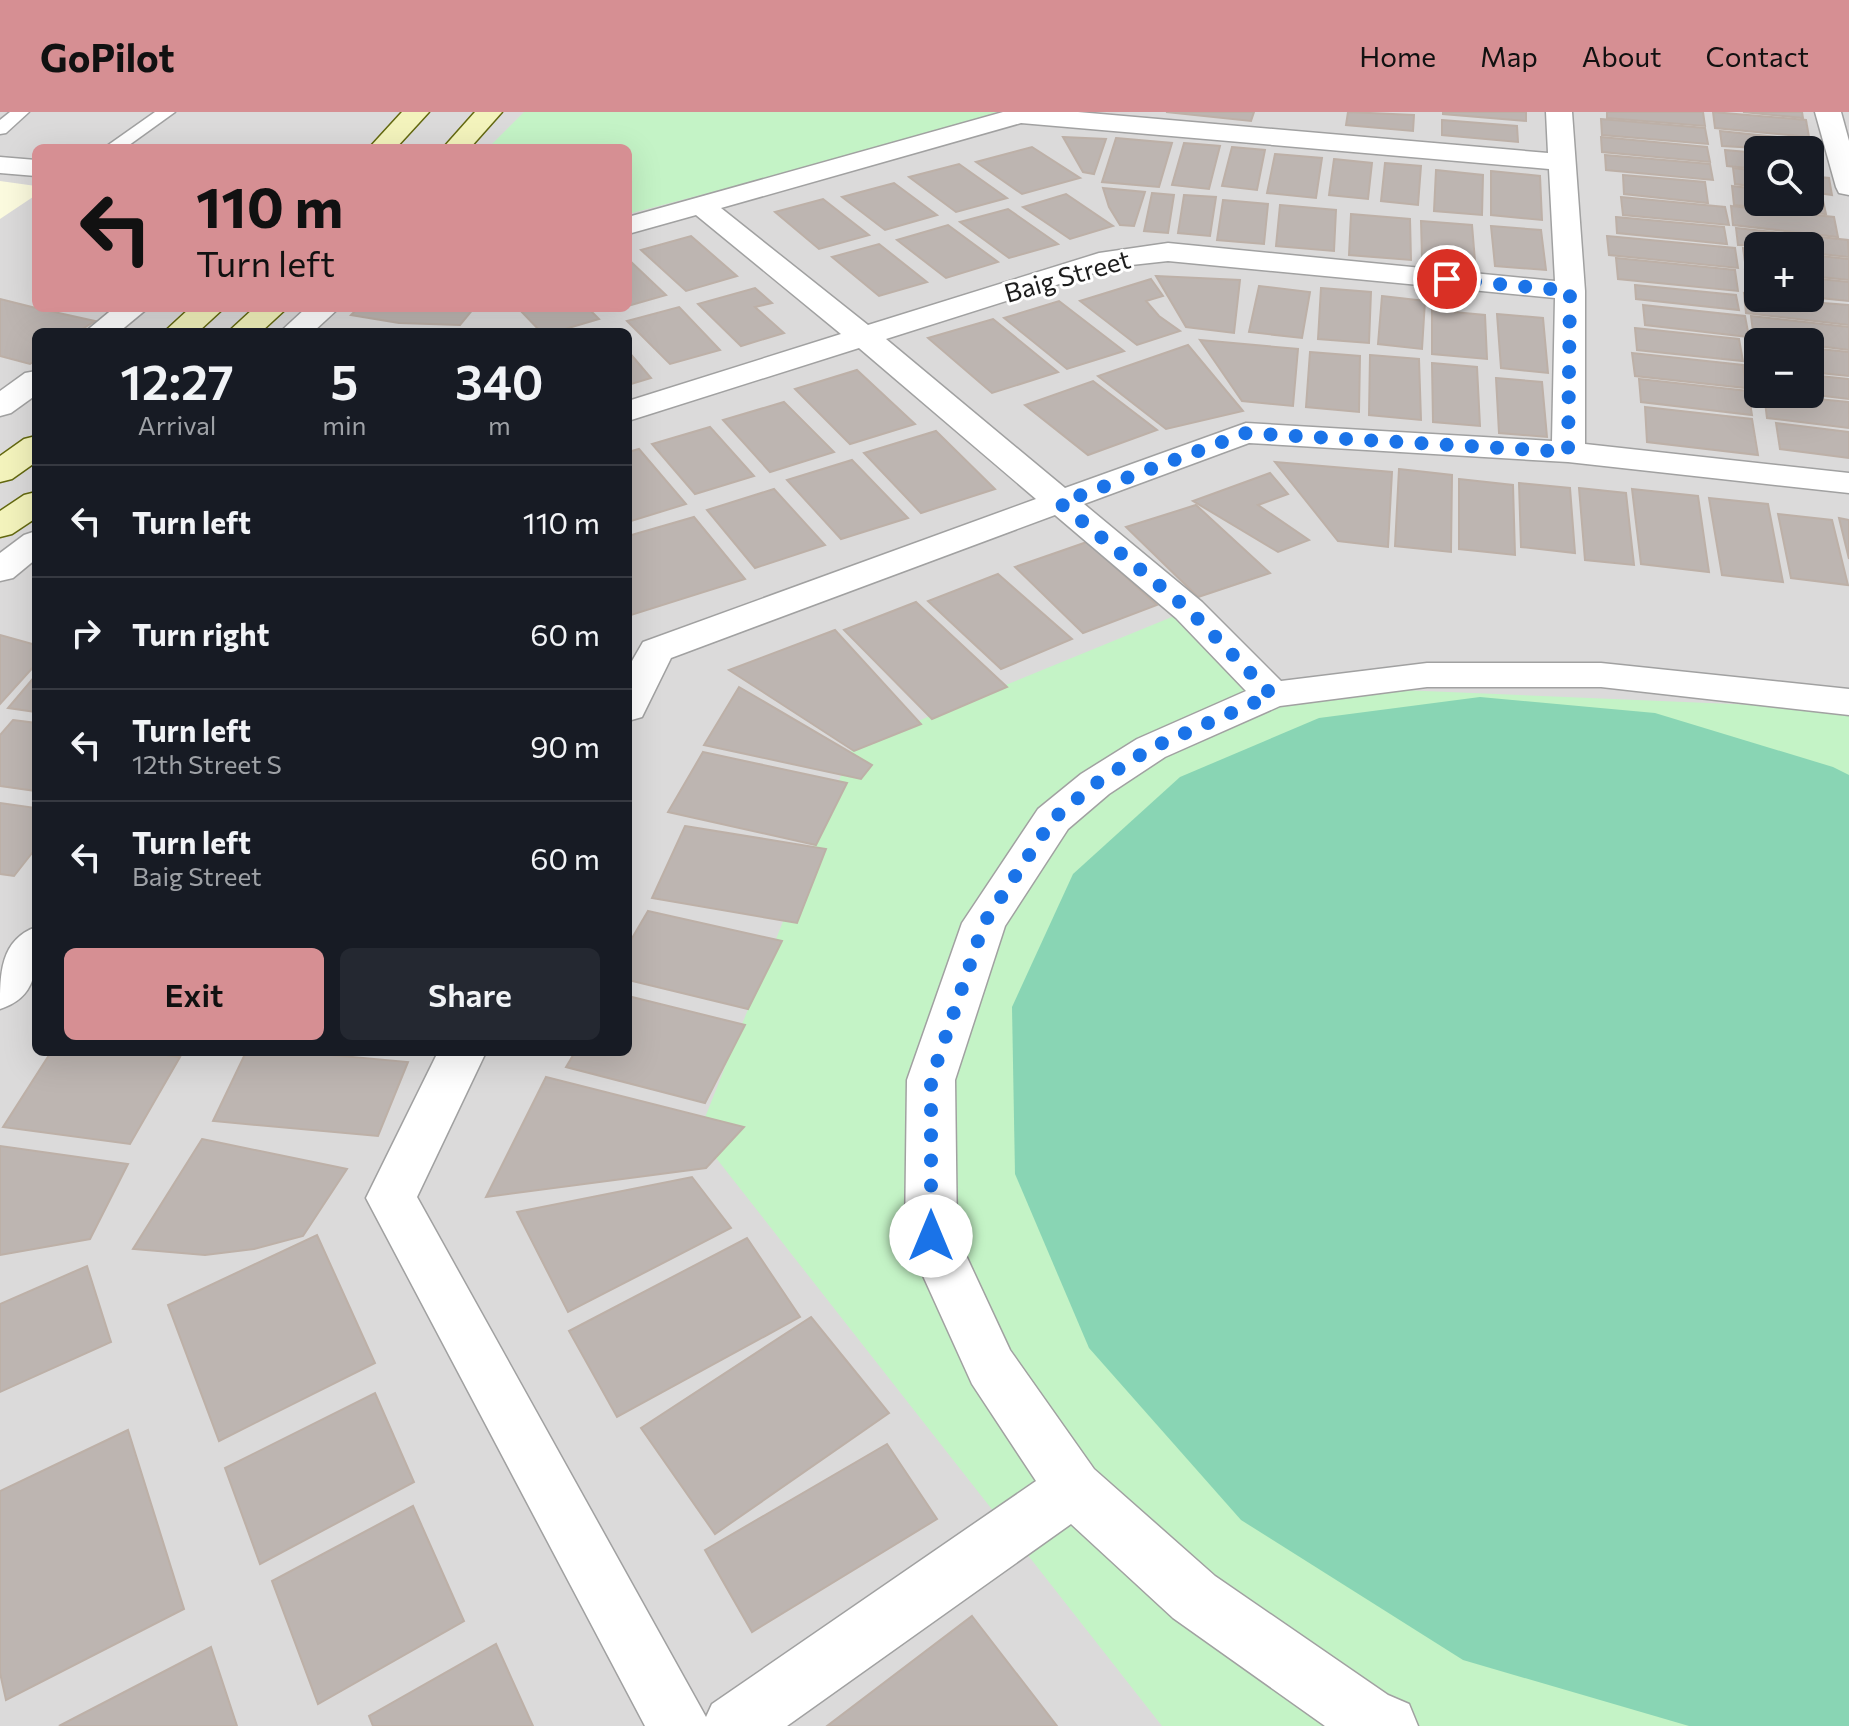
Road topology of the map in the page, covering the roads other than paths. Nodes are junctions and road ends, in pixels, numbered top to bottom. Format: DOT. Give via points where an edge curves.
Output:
graph roads {
  1 [pos="20,112"];
  2 [pos="166,112"];
  3 [pos="416,112"];
  4 [pos="489,112"];
  5 [pos="1559,112"];
  6 [pos="1828,112"];
  7 [pos="1020,114"];
  8 [pos="1298,124"];
  9 [pos="0,129"];
  10 [pos="119,144"];
  11 [pos="386,144"];
  12 [pos="460,144"];
  13 [pos="1560,162"];
  14 [pos="0,165"];
  15 [pos="32,168"];
  16 [pos="1849,187"];
  17 [pos="701,206"];
  18 [pos="632,225"];
  19 [pos="1570,291"];
  20 [pos="128,312"];
  21 [pos="204,312"];
  22 [pos="267,312"];
  23 [pos="319,312"];
  24 [pos="106,328"];
  25 [pos="184,328"];
  26 [pos="248,328"];
  27 [pos="300,328"];
  28 [pos="864,337"];
  29 [pos="32,383"];
  30 [pos="0,406"];
  31 [pos="632,410"];
  32 [pos="32,449"];
  33 [pos="1568,452"];
  34 [pos="0,472"];
  35 [pos="1849,483"];
  36 [pos="1060,503"];
  37 [pos="32,505"];
  38 [pos="0,527"];
  39 [pos="32,545"];
  40 [pos="0,570"];
  41 [pos="1272,695"];
  42 [pos="632,700"];
  43 [pos="1849,702"];
  44 [pos="32,949"];
  45 [pos="0,992"];
  46 [pos="460,1056"];
  47 [pos="1074,1488"];
  48 [pos="673,1724"];
  49 [pos="734,1726"];
  50 [pos="1387,1726"];
  1 -- 9 [label="lane"];
  2 -- 10 [label="lane"];
  3 -- 11 [label="main road"];
  4 -- 12 [label="main road"];
  5 -- 13 [label="street"];
  6 -- 16 [label="street"];
  7 -- 8 [label="street"];
  7 -- 17 [label="street"];
  8 -- 13 [label="street"];
  13 -- 19 [label="street"];
  14 -- 15 [label="street"];
  17 -- 18 [label="street"];
  17 -- 28 [label="street"];
  19 -- 28 [label="street, Baig Street" via="1168,252 1137,254"];
  19 -- 33 [label="street"];
  20 -- 24 [label="street"];
  21 -- 25 [label="main road"];
  22 -- 26 [label="main road"];
  23 -- 27 [label="street"];
  28 -- 31 [label="street, Baig Street"];
  28 -- 36 [label="street"];
  29 -- 30 [label="street"];
  32 -- 34 [label="main road"];
  33 -- 35 [label="street"];
  33 -- 36 [label="street" via="1246,433"];
  36 -- 41 [label="street" via="1189,610"];
  36 -- 42 [label="street" via="656,650"];
  37 -- 38 [label="main road"];
  39 -- 40 [label="street"];
  41 -- 43 [label="street" via="1427,675 1585,675"];
  41 -- 47 [label="street" via="1151,748 1053,819 984,923 931,1080 931,1236 991,1367"];
  44 -- 45 [label="street"];
  46 -- 48 [label="street" via="391,1198"];
  47 -- 49 [label="street"];
  47 -- 50 [label="street" via="1194,1597 1370,1720"];
}
